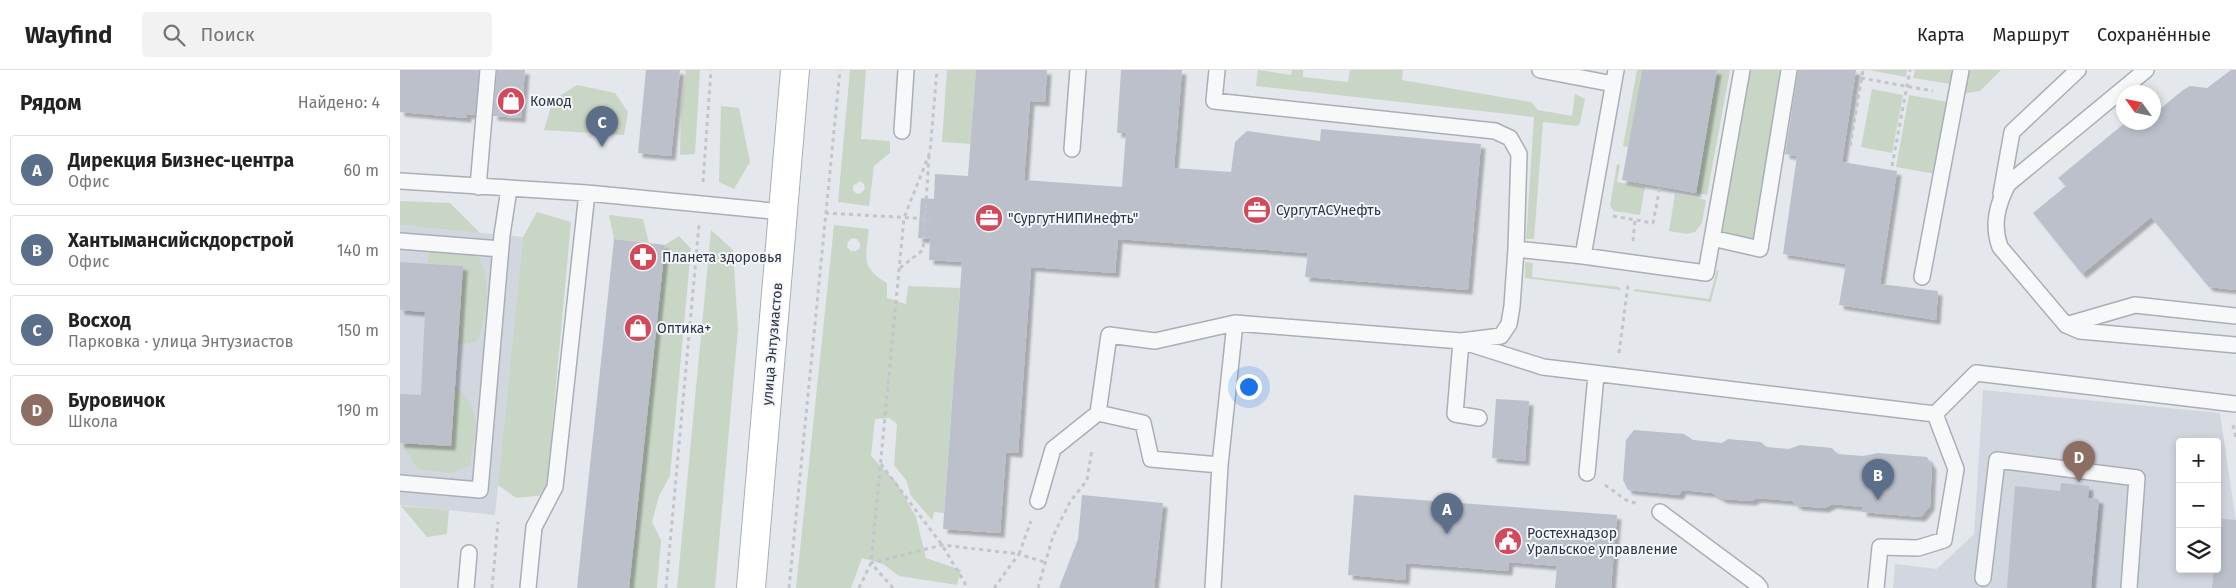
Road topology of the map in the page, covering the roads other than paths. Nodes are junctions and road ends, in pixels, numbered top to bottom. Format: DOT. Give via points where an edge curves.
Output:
graph roads {
  1 [pos="488,70"];
  2 [pos="795,70"];
  3 [pos="906,70"];
  4 [pos="1078,70"];
  5 [pos="1218,70"];
  6 [pos="1540,70"];
  7 [pos="1742,70"];
  8 [pos="1789,70"];
  9 [pos="1961,70"];
  10 [pos="2078,70"];
  11 [pos="2146,70"];
  12 [pos="1615,77"];
  13 [pos="902,131"];
  14 [pos="1072,149"];
  15 [pos="400,181"];
  16 [pos="478,187"];
  17 [pos="509,189"];
  18 [pos="588,193"];
  19 [pos="2000,198"];
  20 [pos="783,212"];
  21 [pos="1712,238"];
  22 [pos="400,241"];
  23 [pos="501,249"];
  24 [pos="1516,249"];
  25 [pos="1584,256"];
  26 [pos="1922,277"];
  27 [pos="2236,316"];
  28 [pos="1234,323"];
  29 [pos="2066,325"];
  30 [pos="1461,341"];
  31 [pos="2236,345"];
  32 [pos="1596,375"];
  33 [pos="2236,404"];
  34 [pos="1098,413"];
  35 [pos="1935,414"];
  36 [pos="1479,418"];
  37 [pos="1220,465"];
  38 [pos="1587,473"];
  39 [pos="400,483"];
  40 [pos="1038,501"];
  41 [pos="1660,512"];
  42 [pos="469,553"];
  43 [pos="1984,578"];
  44 [pos="466,588"];
  45 [pos="528,588"];
  46 [pos="751,588"];
  47 [pos="1213,588"];
  48 [pos="1760,588"];
  49 [pos="1876,588"];
  50 [pos="2129,588"];
  1 -- 16 [label="lane"];
  2 -- 20 [label="main road, улица Энтузиастов"];
  3 -- 13 [label="lane"];
  4 -- 14 [label="lane"];
  5 -- 24 [label="lane" via="1214,101 1496,131 1510,138 1519,154"];
  6 -- 12 [label="lane"];
  7 -- 21 [label="lane"];
  8 -- 21 [label="lane" via="1760,249"];
  9 -- 26 [label="lane"];
  10 -- 19 [label="lane" via="2012,132"];
  11 -- 19 [label="lane" via="2008,184"];
  12 -- 25 [label="lane"];
  15 -- 16 [label="lane"];
  16 -- 17 [label="lane"];
  17 -- 18 [label="lane"];
  17 -- 23 [label="lane"];
  18 -- 20 [label="lane"];
  18 -- 45 [label="lane" via="555,487 534,527"];
  19 -- 29 [label="lane" via="1995,233 2000,247"];
  20 -- 46 [label="main road, улица Энтузиастов"];
  21 -- 25 [label="lane" via="1706,273"];
  22 -- 23 [label="lane"];
  23 -- 39 [label="lane" via="480,490"];
  24 -- 25 [label="lane"];
  24 -- 30 [label="lane" via="1512,306 1501,336"];
  27 -- 29 [label="lane" via="2135,305"];
  28 -- 30 [label="lane"];
  28 -- 34 [label="lane" via="1155,341 1109,335"];
  28 -- 37 [label="lane"];
  29 -- 31 [label="lane" via="2080,331"];
  30 -- 32 [label="lane" via="1543,367"];
  30 -- 36 [label="lane" via="1455,414"];
  32 -- 35 [label="lane"];
  32 -- 38 [label="lane"];
  33 -- 35 [label="lane" via="1976,373"];
  34 -- 37 [label="lane" via="1143,423 1151,459"];
  34 -- 40 [label="lane" via="1053,449"];
  35 -- 49 [label="lane" via="1956,469 1944,540 1918,548 1880,547"];
  37 -- 47 [label="lane"];
  41 -- 48 [label="lane"];
  42 -- 44 [label="lane"];
  43 -- 50 [label="lane" via="1997,460 2137,478"];
}
